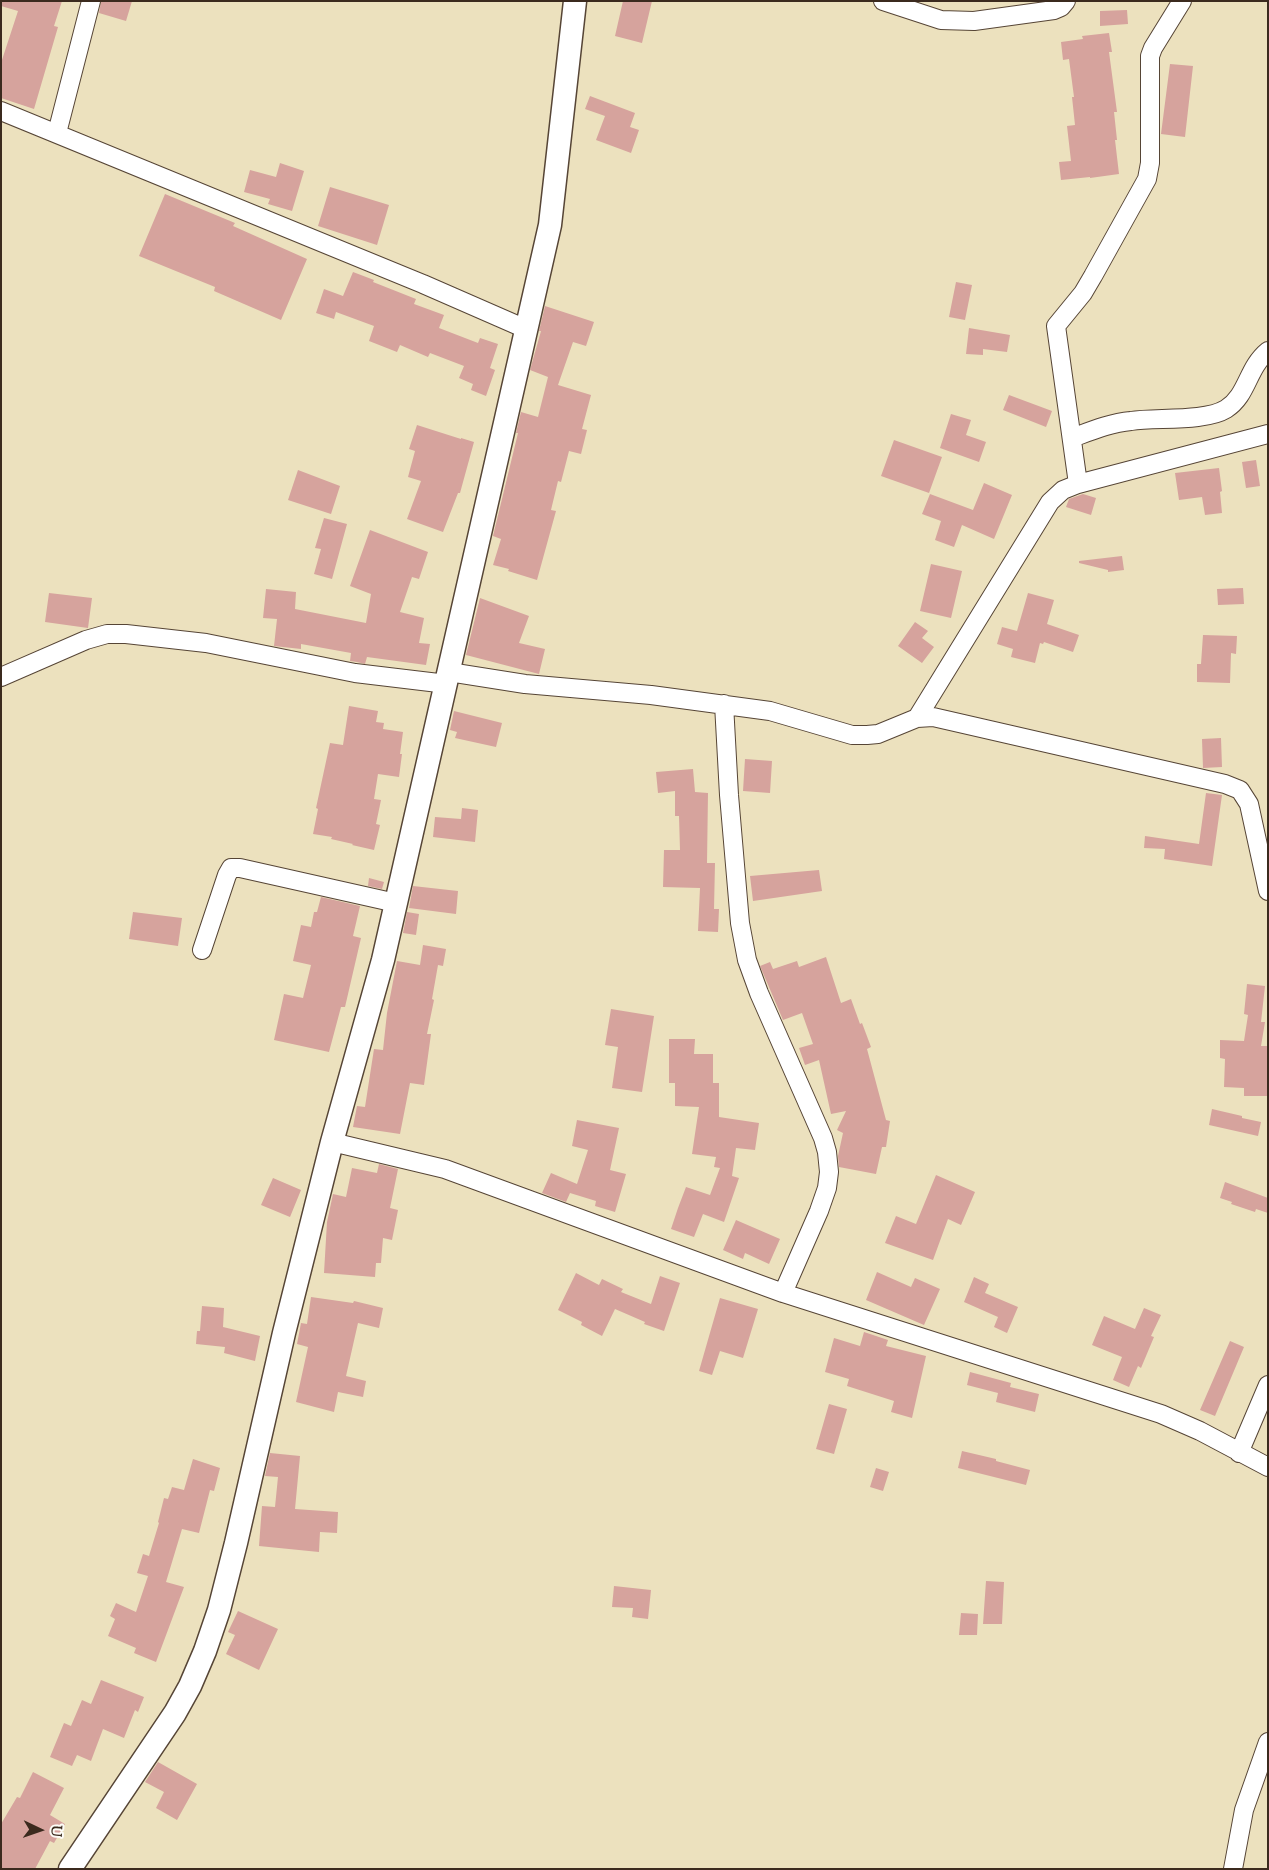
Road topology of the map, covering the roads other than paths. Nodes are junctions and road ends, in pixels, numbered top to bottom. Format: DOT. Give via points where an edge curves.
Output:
graph roads {
  1 [pos="92,1"];
  2 [pos="575,1"];
  3 [pos="883,1"];
  4 [pos="1066,1"];
  5 [pos="1182,1"];
  6 [pos="1,111"];
  7 [pos="57,133"];
  8 [pos="526,329"];
  9 [pos="1268,351"];
  10 [pos="1268,434"];
  11 [pos="1072,438"];
  12 [pos="1078,484"];
  13 [pos="1,677"];
  14 [pos="448,678"];
  15 [pos="724,704"];
  16 [pos="917,718"];
  17 [pos="1268,891"];
  18 [pos="396,903"];
  19 [pos="202,950"];
  20 [pos="332,1142"];
  21 [pos="784,1293"];
  22 [pos="1268,1385"];
  23 [pos="1239,1453"];
  24 [pos="1268,1467"];
  25 [pos="1268,1742"];
  26 [pos="70,1869"];
  27 [pos="1233,1869"];
  1 -- 7 [label="street"];
  2 -- 8 [label="street" via="550,225"];
  3 -- 4 [label="street" via="941,20 974,21 1054,10"];
  5 -- 11 [label="street" via="1150,56 1150,163 1147,179 1083,293 1057,323 1058,352"];
  6 -- 7 [label="street"];
  7 -- 8 [label="street"];
  8 -- 14 [label="street"];
  9 -- 11 [label="street" via="1252,369 1243,392 1225,410 1172,420 1131,420"];
  10 -- 12 [label="street"];
  11 -- 12 [label="street"];
  12 -- 16 [label="street" via="1063,490 1050,502"];
  13 -- 14 [label="street" via="86,640 107,634 126,634 206,643 355,673"];
  14 -- 15 [label="street"];
  14 -- 18 [label="street"];
  15 -- 16 [label="street" via="770,711 852,735 878,734"];
  15 -- 21 [label="street" via="740,923 747,960 827,1152 829,1172 819,1211"];
  16 -- 17 [label="street" via="952,720 1235,787 1246,796 1249,804"];
  18 -- 19 [label="street" via="231,868"];
  18 -- 20 [label="street"];
  20 -- 21 [label="street" via="445,1169"];
  20 -- 26 [label="street" via="234,1552 205,1651 175,1713"];
  21 -- 23 [label="street" via="1161,1414"];
  22 -- 23 [label="street"];
  23 -- 24 [label="street"];
  25 -- 27 [label="street" via="1244,1810"];
}
